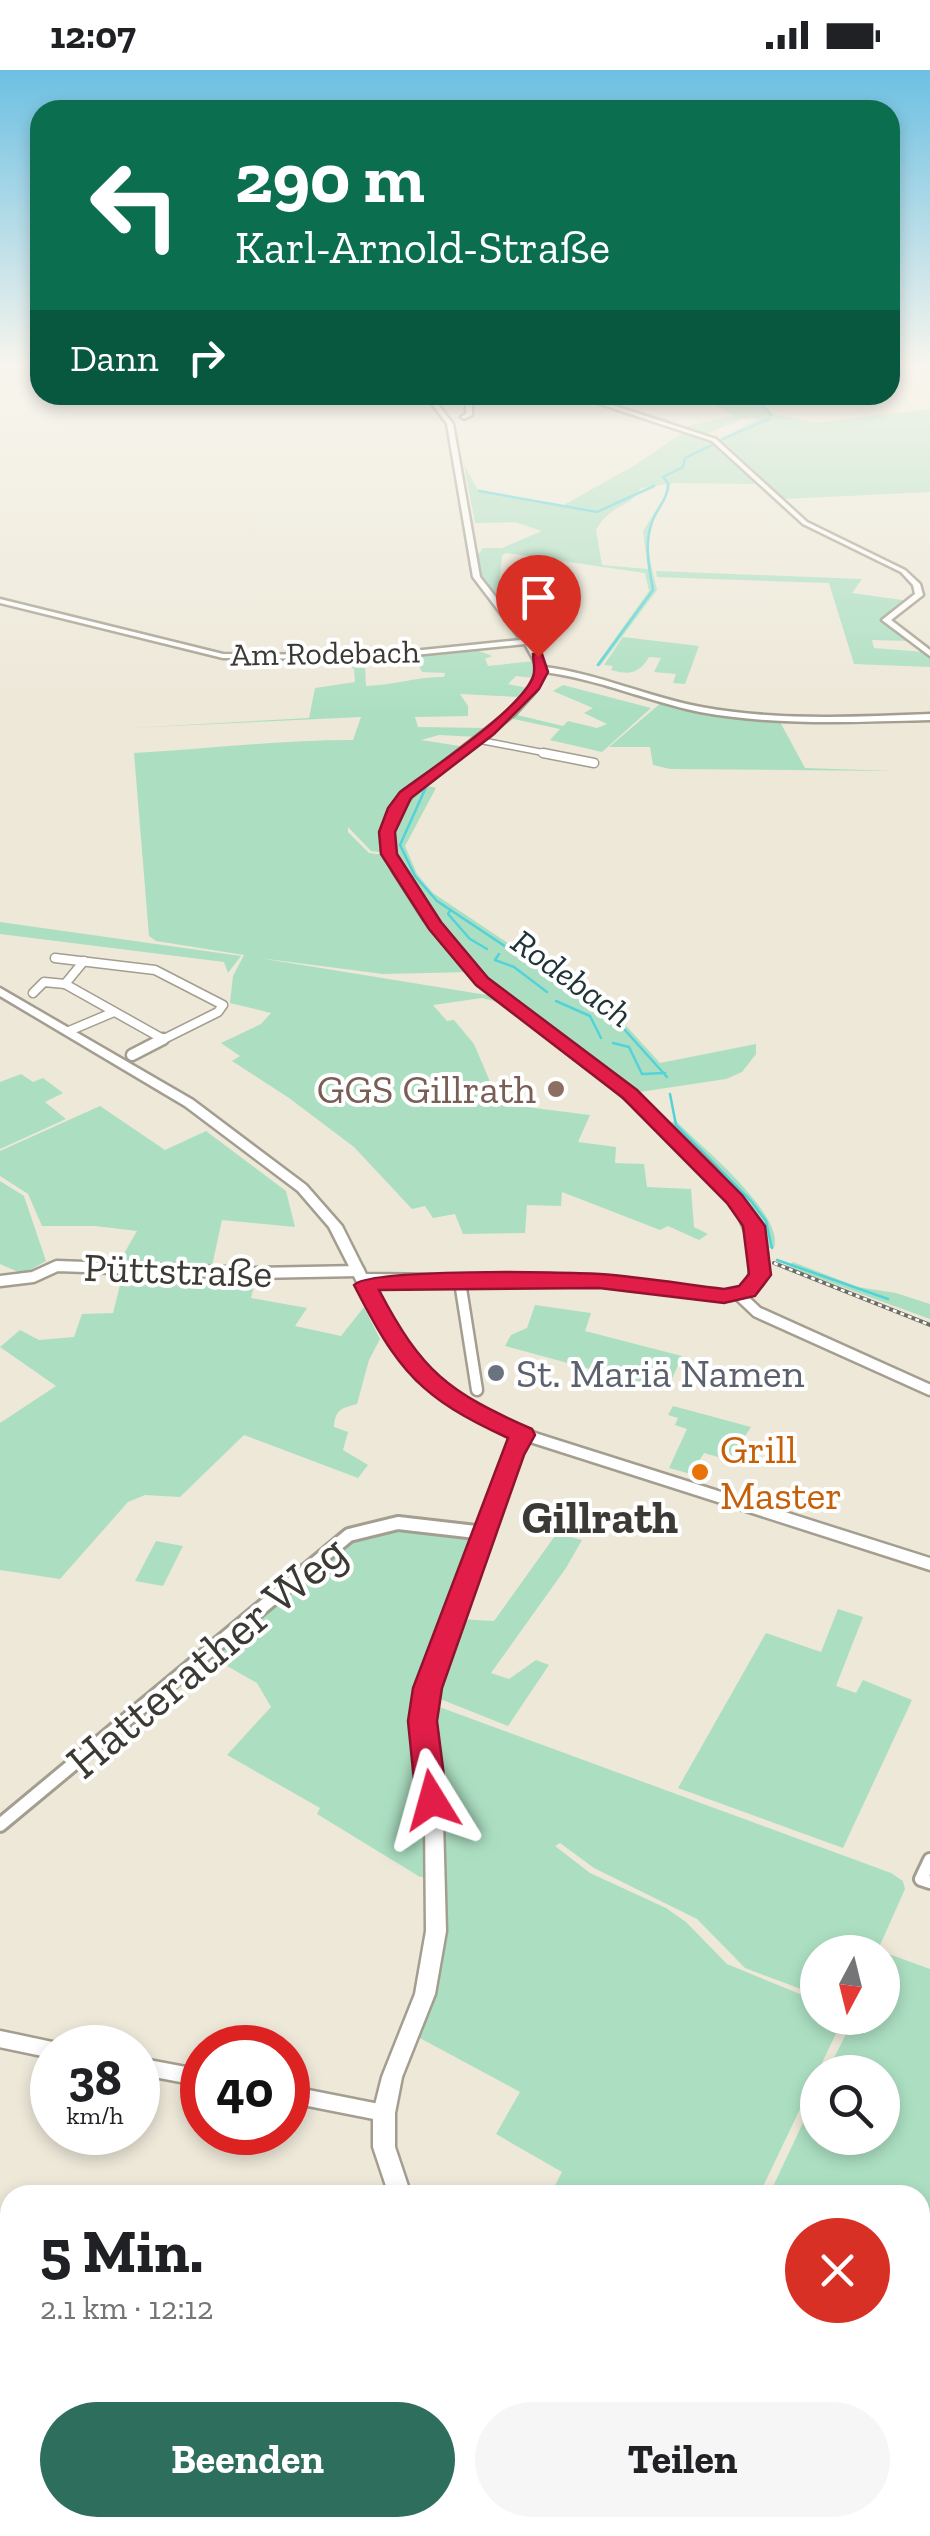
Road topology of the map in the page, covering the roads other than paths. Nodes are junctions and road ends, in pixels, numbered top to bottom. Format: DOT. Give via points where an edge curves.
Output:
graph roads {
  1 [pos="461,481"];
  2 [pos="759,481"];
  3 [pos="0,601"];
  4 [pos="526,642"];
  5 [pos="930,654"];
  6 [pos="542,669"];
  7 [pos="930,717"];
  8 [pos="478,740"];
  9 [pos="594,763"];
  10 [pos="55,958"];
  11 [pos="84,961"];
  12 [pos="64,984"];
  13 [pos="0,991"];
  14 [pos="32,994"];
  15 [pos="114,1012"];
  16 [pos="69,1031"];
  17 [pos="163,1039"];
  18 [pos="132,1055"];
  19 [pos="362,1278"];
  20 [pos="0,1281"];
  21 [pos="460,1282"];
  22 [pos="738,1294"];
  23 [pos="477,1390"];
  24 [pos="930,1390"];
  25 [pos="523,1435"];
  26 [pos="484,1533"];
  27 [pos="930,1564"];
  28 [pos="0,1826"];
  29 [pos="930,1860"];
  30 [pos="926,1881"];
  31 [pos="0,2040"];
  32 [pos="30,2046"];
  33 [pos="310,2098"];
  34 [pos="384,2113"];
  35 [pos="397,2185"];
  1 -- 4 [label="street" via="477,577"];
  2 -- 5 [label="street" via="805,523 910,576 920,595 886,620"];
  3 -- 4 [label="street, Am Rodebach" via="232,656 374,657"];
  4 -- 6 [label="street"];
  6 -- 7 [label="street" via="753,717"];
  6 -- 8 [label="street" via="534,686"];
  8 -- 9 [label="street"];
  8 -- 22 [label="street" via="396,808 387,832 390,856 482,982 630,1094 747,1216 760,1254 758,1281"];
  10 -- 11 [label="street"];
  11 -- 12 [label="street"];
  11 -- 17 [label="street" via="155,970 222,1004"];
  12 -- 14 [label="street" via="44,982"];
  12 -- 15 [label="street"];
  13 -- 16 [label="street"];
  15 -- 16 [label="street"];
  15 -- 17 [label="street"];
  16 -- 19 [label="street" via="188,1103 302,1188 329,1217"];
  17 -- 18 [label="street"];
  19 -- 20 [label="street, Püttstraße" via="58,1266"];
  19 -- 21 [label="street"];
  19 -- 25 [label="street" via="396,1345 422,1377 466,1409"];
  21 -- 22 [label="street" via="599,1281"];
  21 -- 23 [label="street"];
  22 -- 24 [label="street" via="765,1316"];
  25 -- 26 [label="street"];
  25 -- 27 [label="street"];
  26 -- 28 [label="street, Hatterather Weg" via="396,1522 349,1535"];
  26 -- 34 [label="street" via="426,1696 435,1943 425,1994"];
  29 -- 30 [label="street"];
  31 -- 32 [label="street"];
  33 -- 34 [label="street"];
  34 -- 35 [label="street" via="384,2147"];
}
